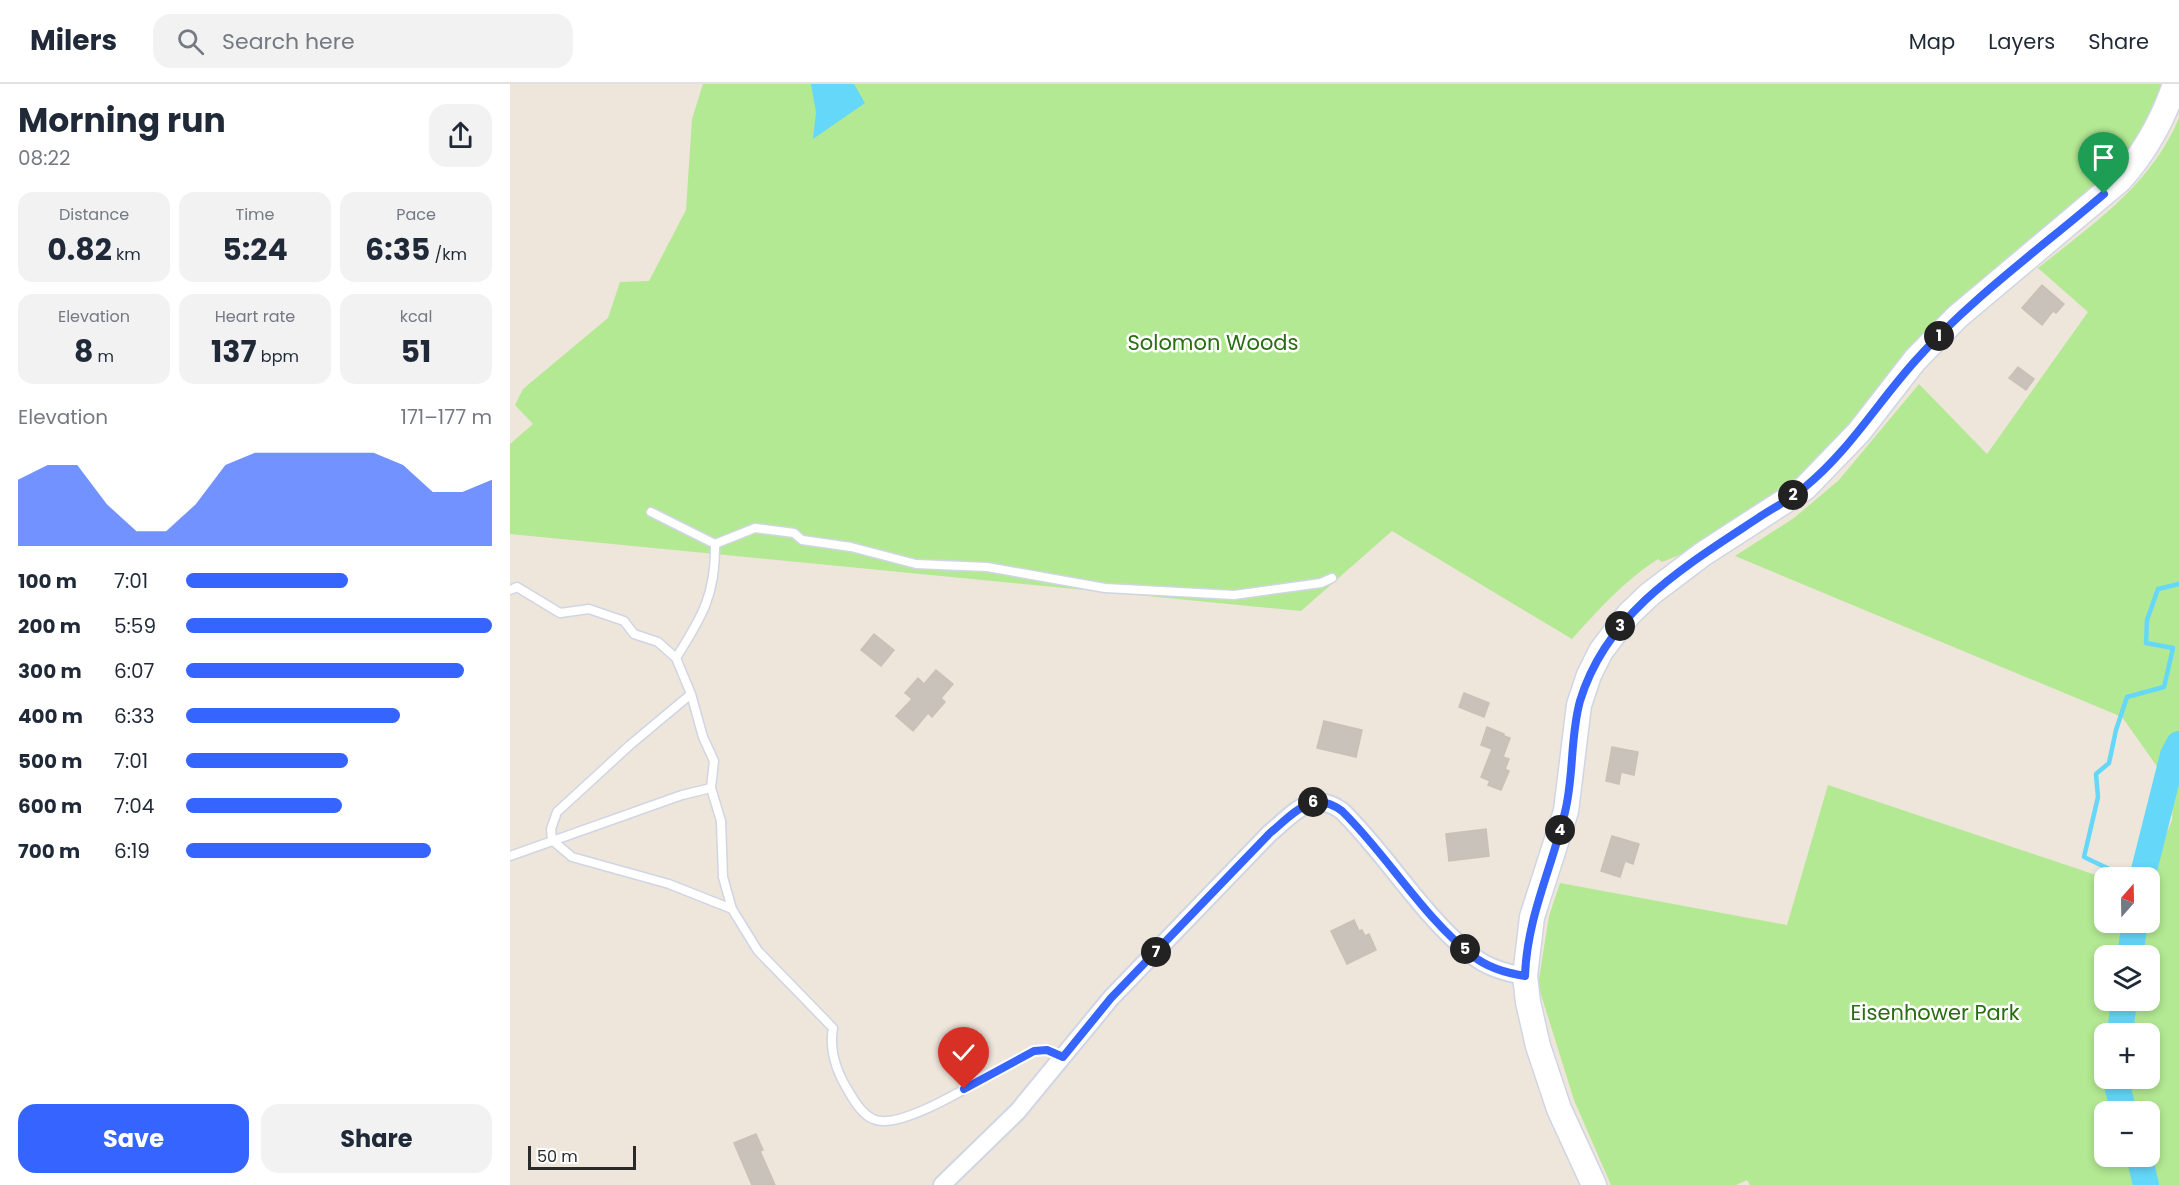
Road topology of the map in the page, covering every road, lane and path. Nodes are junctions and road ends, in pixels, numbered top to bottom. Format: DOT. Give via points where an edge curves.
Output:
graph roads {
  1 [pos="2175,84"];
  2 [pos="651,512"];
  3 [pos="715,544"];
  4 [pos="1332,578"];
  5 [pos="510,590"];
  6 [pos="676,658"];
  7 [pos="691,694"];
  8 [pos="711,788"];
  9 [pos="552,840"];
  10 [pos="510,856"];
  11 [pos="732,909"];
  12 [pos="1525,976"];
  13 [pos="1063,1057"];
  14 [pos="942,1185"];
  15 [pos="1594,1185"];
  1 -- 12 [label="street" via="2158,127 2120,180 1957,317 1915,360 1859,432 1805,488 1702,554 1650,594 1601,651 1579,705 1566,811 1533,917"];
  2 -- 3 [label="lane"];
  3 -- 4 [label="lane" via="755,528 794,533 802,540 850,547 916,564 987,567 1105,588 1170,592 1234,595 1321,584"];
  3 -- 6 [label="lane" via="714,580 708,604"];
  5 -- 6 [label="lane" via="517,587 560,613 589,609 624,621 634,634 658,642"];
  6 -- 7 [label="lane"];
  7 -- 8 [label="lane" via="714,761"];
  7 -- 9 [label="lane" via="557,812"];
  8 -- 9 [label="lane"];
  8 -- 11 [label="lane" via="721,820 723,877"];
  9 -- 10 [label="lane"];
  9 -- 11 [label="lane" via="572,857 669,884"];
  11 -- 13 [label="lane" via="758,951 833,1028 831,1043 847,1089 859,1108 874,1120 891,1122 913,1115 1034,1051 1047,1050"];
  12 -- 13 [label="street" via="1505,972 1474,957 1342,811 1316,801 1296,811 1270,833 1111,998"];
  12 -- 15 [label="street" via="1538,1046 1559,1109"];
  13 -- 14 [label="street" via="1018,1111"];
}
